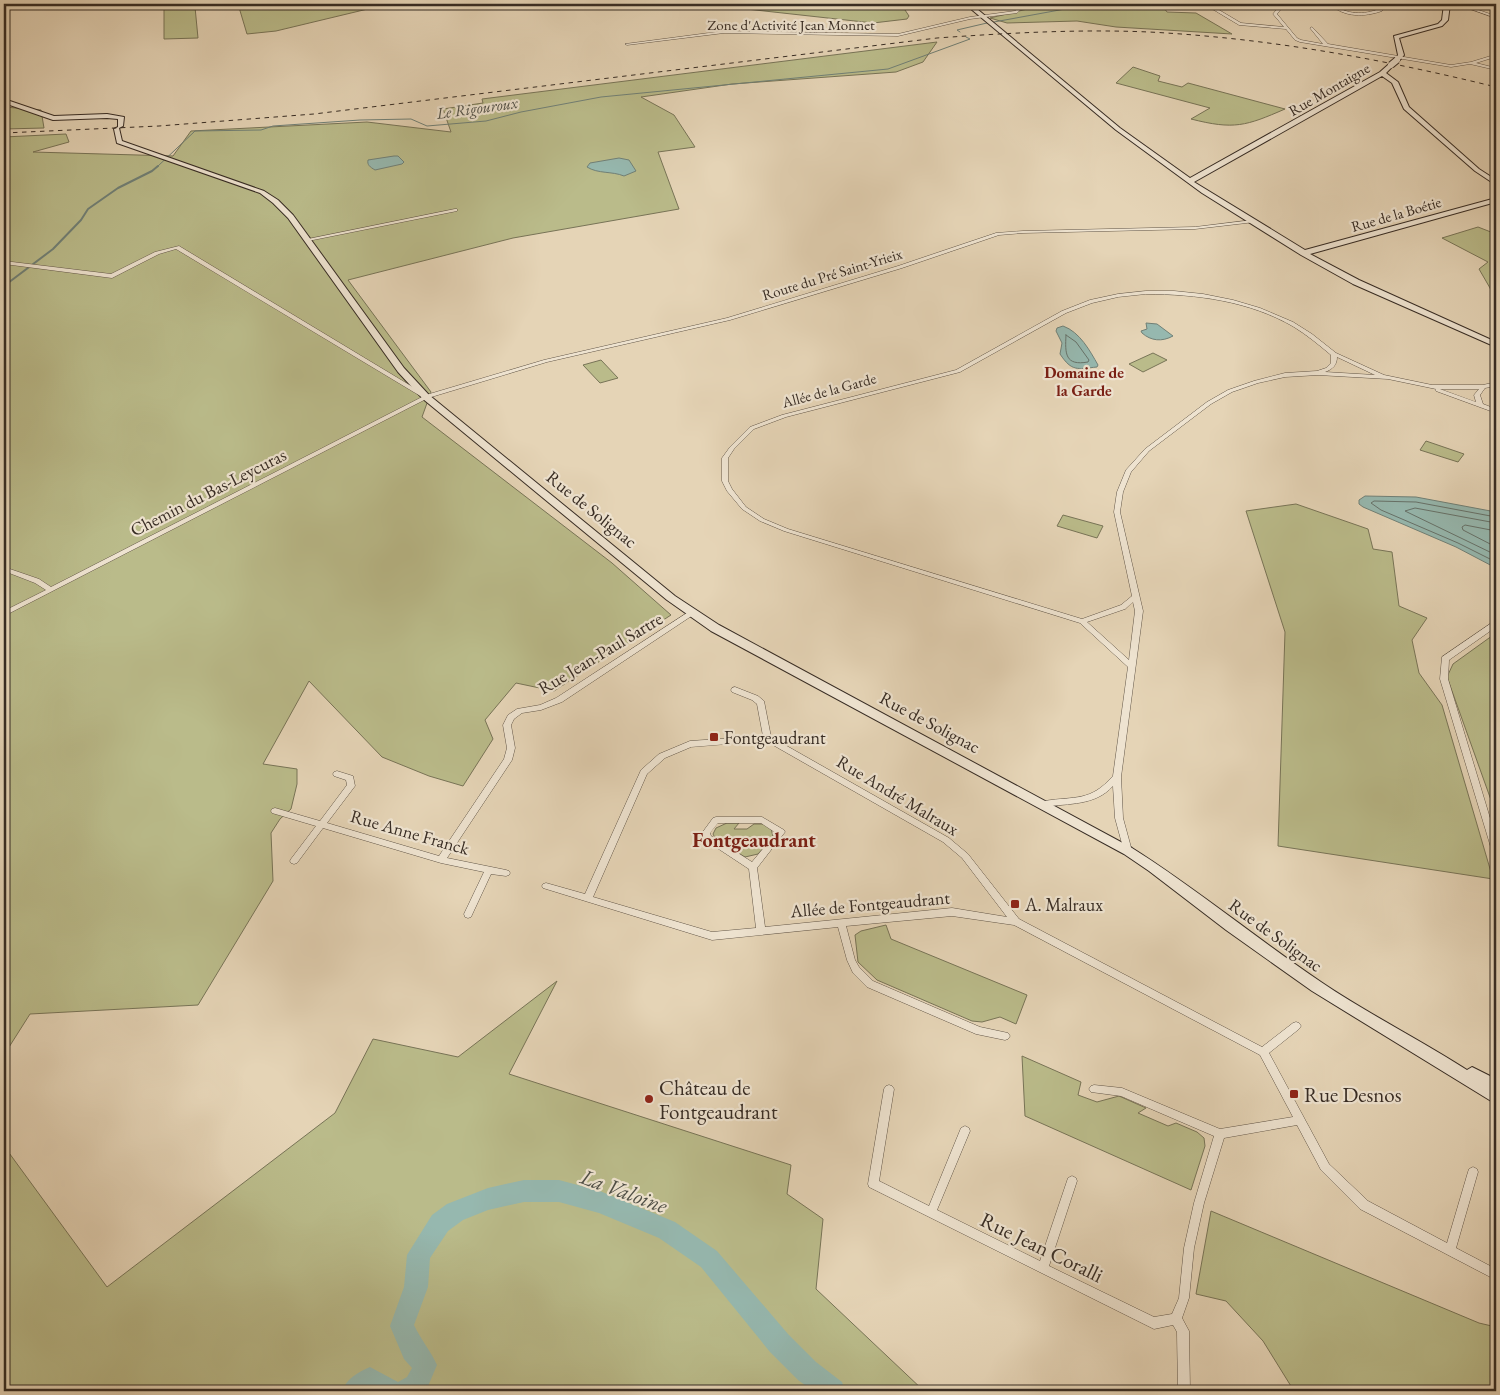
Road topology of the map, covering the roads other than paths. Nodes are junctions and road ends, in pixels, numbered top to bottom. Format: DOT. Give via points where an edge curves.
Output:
graph roads {
  1 [pos="968,4"];
  2 [pos="984,4"];
  3 [pos="1220,4"];
  4 [pos="1277,4"];
  5 [pos="1332,4"];
  6 [pos="1383,4"];
  7 [pos="1447,4"];
  8 [pos="1458,4"];
  9 [pos="1023,6"];
  10 [pos="1477,10"];
  11 [pos="983,16"];
  12 [pos="1496,17"];
  13 [pos="1485,20"];
  14 [pos="1286,28"];
  15 [pos="1312,28"];
  16 [pos="627,44"];
  17 [pos="1326,45"];
  18 [pos="1494,56"];
  19 [pos="1399,58"];
  20 [pos="1470,63"];
  21 [pos="1496,69"];
  22 [pos="1382,73"];
  23 [pos="4,102"];
  24 [pos="1188,181"];
  25 [pos="1496,183"];
  26 [pos="1496,200"];
  27 [pos="454,210"];
  28 [pos="1253,221"];
  29 [pos="308,240"];
  30 [pos="1304,254"];
  31 [pos="4,262"];
  32 [pos="1496,345"];
  33 [pos="1334,354"];
  34 [pos="1318,373"];
  35 [pos="1388,378"];
  36 [pos="1496,384"];
  37 [pos="1432,387"];
  38 [pos="1483,387"];
  39 [pos="426,397"];
  40 [pos="1480,405"];
  41 [pos="1496,411"];
  42 [pos="4,568"];
  43 [pos="51,590"];
  44 [pos="1136,596"];
  45 [pos="692,613"];
  46 [pos="4,614"];
  47 [pos="1082,621"];
  48 [pos="1496,624"];
  49 [pos="1132,666"];
  50 [pos="735,690"];
  51 [pos="768,738"];
  52 [pos="337,774"];
  53 [pos="1117,777"];
  54 [pos="1044,804"];
  55 [pos="275,811"];
  56 [pos="323,824"];
  57 [pos="1128,851"];
  58 [pos="1496,851"];
  59 [pos="441,860"];
  60 [pos="294,861"];
  61 [pos="753,867"];
  62 [pos="489,870"];
  63 [pos="506,873"];
  64 [pos="546,886"];
  65 [pos="588,898"];
  66 [pos="468,914"];
  67 [pos="841,922"];
  68 [pos="1016,922"];
  69 [pos="761,932"];
  70 [pos="1296,1026"];
  71 [pos="1004,1036"];
  72 [pos="1263,1052"];
  73 [pos="1434,1057"];
  74 [pos="1496,1086"];
  75 [pos="889,1089"];
  76 [pos="1094,1089"];
  77 [pos="1496,1097"];
  78 [pos="1300,1120"];
  79 [pos="965,1131"];
  80 [pos="1220,1134"];
  81 [pos="1473,1172"];
  82 [pos="1072,1181"];
  83 [pos="931,1212"];
  84 [pos="1450,1251"];
  85 [pos="1043,1269"];
  86 [pos="1496,1276"];
  87 [pos="1176,1319"];
  88 [pos="1184,1391"];
  1 -- 11 [label="street"];
  2 -- 9 [label="street"];
  3 -- 14 [label="street" via="1211,7 1240,24"];
  4 -- 14 [label="street" via="1280,9 1275,14"];
  5 -- 6 [label="street" via="1359,14 1375,13 1382,10"];
  7 -- 19 [label="street" via="1445,20 1440,25 1396,37"];
  8 -- 10 [label="street"];
  9 -- 11 [label="street, Zone d'Activité Jean Monnet" via="1016,12"];
  10 -- 12 [label="street"];
  10 -- 13 [label="street" via="1475,12"];
  11 -- 16 [label="street, Zone d'Activité Jean Monnet" via="898,35 724,32"];
  11 -- 24 [label="street" via="1118,129"];
  14 -- 17 [label="street" via="1300,40"];
  15 -- 17 [label="street"];
  17 -- 19 [label="street"];
  18 -- 20 [label="street"];
  19 -- 20 [label="street" via="1451,66"];
  19 -- 22 [label="street, Rue Montaigne, bridge"];
  20 -- 21 [label="street"];
  22 -- 24 [label="street, Rue Montaigne"];
  22 -- 25 [label="street" via="1395,82 1406,108"];
  23 -- 29 [label="street, Rue de Solignac" via="53,118 122,118 119,142 262,192 290,214"];
  24 -- 28 [label="street"];
  26 -- 30 [label="street, Rue de la Boétie"];
  27 -- 29 [label="street"];
  28 -- 30 [label="street"];
  28 -- 39 [label="street, Route du Pré Saint-Yrieix" via="1195,228 998,234 728,319 546,361"];
  29 -- 39 [label="street, Rue de Solignac" via="402,370"];
  30 -- 32 [label="street" via="1356,282"];
  31 -- 39 [label="street" via="112,276 177,247"];
  33 -- 34 [label="street" via="1334,363 1328,370"];
  33 -- 35 [label="street, Allée de la Garde"];
  33 -- 47 [label="street, Allée de la Garde" via="1285,320 1244,305 1188,294 1115,296 1064,312 958,371 784,416 752,428 726,458 725,481 729,490 744,508 762,520"];
  34 -- 35 [label="street, Allée de la Garde"];
  34 -- 44 [label="street, Allée de la Garde" via="1285,375 1230,391 1148,450 1128,471 1117,512"];
  35 -- 37 [label="street, Allée de la Garde"];
  36 -- 38 [label="street, Allée de la Garde"];
  37 -- 38 [label="street, Allée de la Garde"];
  37 -- 40 [label="street"];
  38 -- 40 [label="street" via="1477,395"];
  39 -- 43 [label="street, Chemin du Bas-Leycuras"];
  39 -- 45 [label="street, Rue de Solignac"];
  40 -- 41 [label="street"];
  42 -- 43 [label="street"];
  43 -- 46 [label="street, Chemin du Bas-Leycuras"];
  44 -- 47 [label="street" via="1123,607"];
  44 -- 49 [label="street, Allée de la Garde" via="1139,611"];
  45 -- 54 [label="street, Rue de Solignac"];
  45 -- 59 [label="street, Rue Jean-Paul Sartre" via="559,700 520,711 511,717 507,725 511,748 508,760"];
  47 -- 49 [label="street, Allée de la Garde"];
  48 -- 58 [label="street" via="1445,659 1444,679"];
  49 -- 53 [label="street, Allée de la Garde"];
  50 -- 51 [label="street" via="761,703"];
  51 -- 65 [label="street" via="690,744 651,765 644,772"];
  51 -- 68 [label="street, Rue André Malraux" via="946,840 965,856"];
  52 -- 56 [label="street, Rue Anne Franck" via="350,778 351,786"];
  53 -- 54 [label="street" via="1100,794 1084,800"];
  53 -- 57 [label="street, Allée de la Garde" via="1119,818"];
  54 -- 57 [label="street, Rue de Solignac"];
  55 -- 56 [label="street, Rue Anne Franck"];
  56 -- 59 [label="street, Rue Anne Franck"];
  56 -- 60 [label="street, Rue Anne Franck"];
  57 -- 73 [label="street, Rue de Solignac" via="1317,987"];
  59 -- 62 [label="street, Rue Anne Franck"];
  61 -- 61 [label="street" via="708,838 706,833 716,820 762,820 781,831"];
  61 -- 69 [label="street"];
  62 -- 63 [label="street, Rue Anne Franck"];
  62 -- 66 [label="street, Rue Anne Franck"];
  64 -- 65 [label="street, Allée de Fontgeaudrant"];
  65 -- 69 [label="street, Allée de Fontgeaudrant" via="712,936"];
  67 -- 68 [label="street, Allée de Fontgeaudrant" via="952,912"];
  67 -- 69 [label="street, Allée de Fontgeaudrant"];
  67 -- 71 [label="street" via="851,960 870,984 979,1031"];
  68 -- 72 [label="street, Allée de Fontgeaudrant"];
  70 -- 72 [label="street"];
  72 -- 78 [label="street"];
  73 -- 74 [label="street, Rue de Solignac"];
  73 -- 77 [label="street, Rue de Solignac"];
  75 -- 83 [label="street, Rue Jean Coralli" via="873,1184"];
  76 -- 80 [label="street" via="1122,1092"];
  78 -- 80 [label="street"];
  78 -- 84 [label="street" via="1325,1168 1364,1205"];
  79 -- 83 [label="street"];
  80 -- 87 [label="street" via="1199,1203 1189,1248 1184,1298"];
  81 -- 84 [label="street"];
  82 -- 85 [label="street"];
  83 -- 85 [label="street, Rue Jean Coralli"];
  84 -- 86 [label="street"];
  85 -- 87 [label="street, Rue Jean Coralli" via="1154,1323"];
  87 -- 88 [label="street" via="1183,1331"];
}
